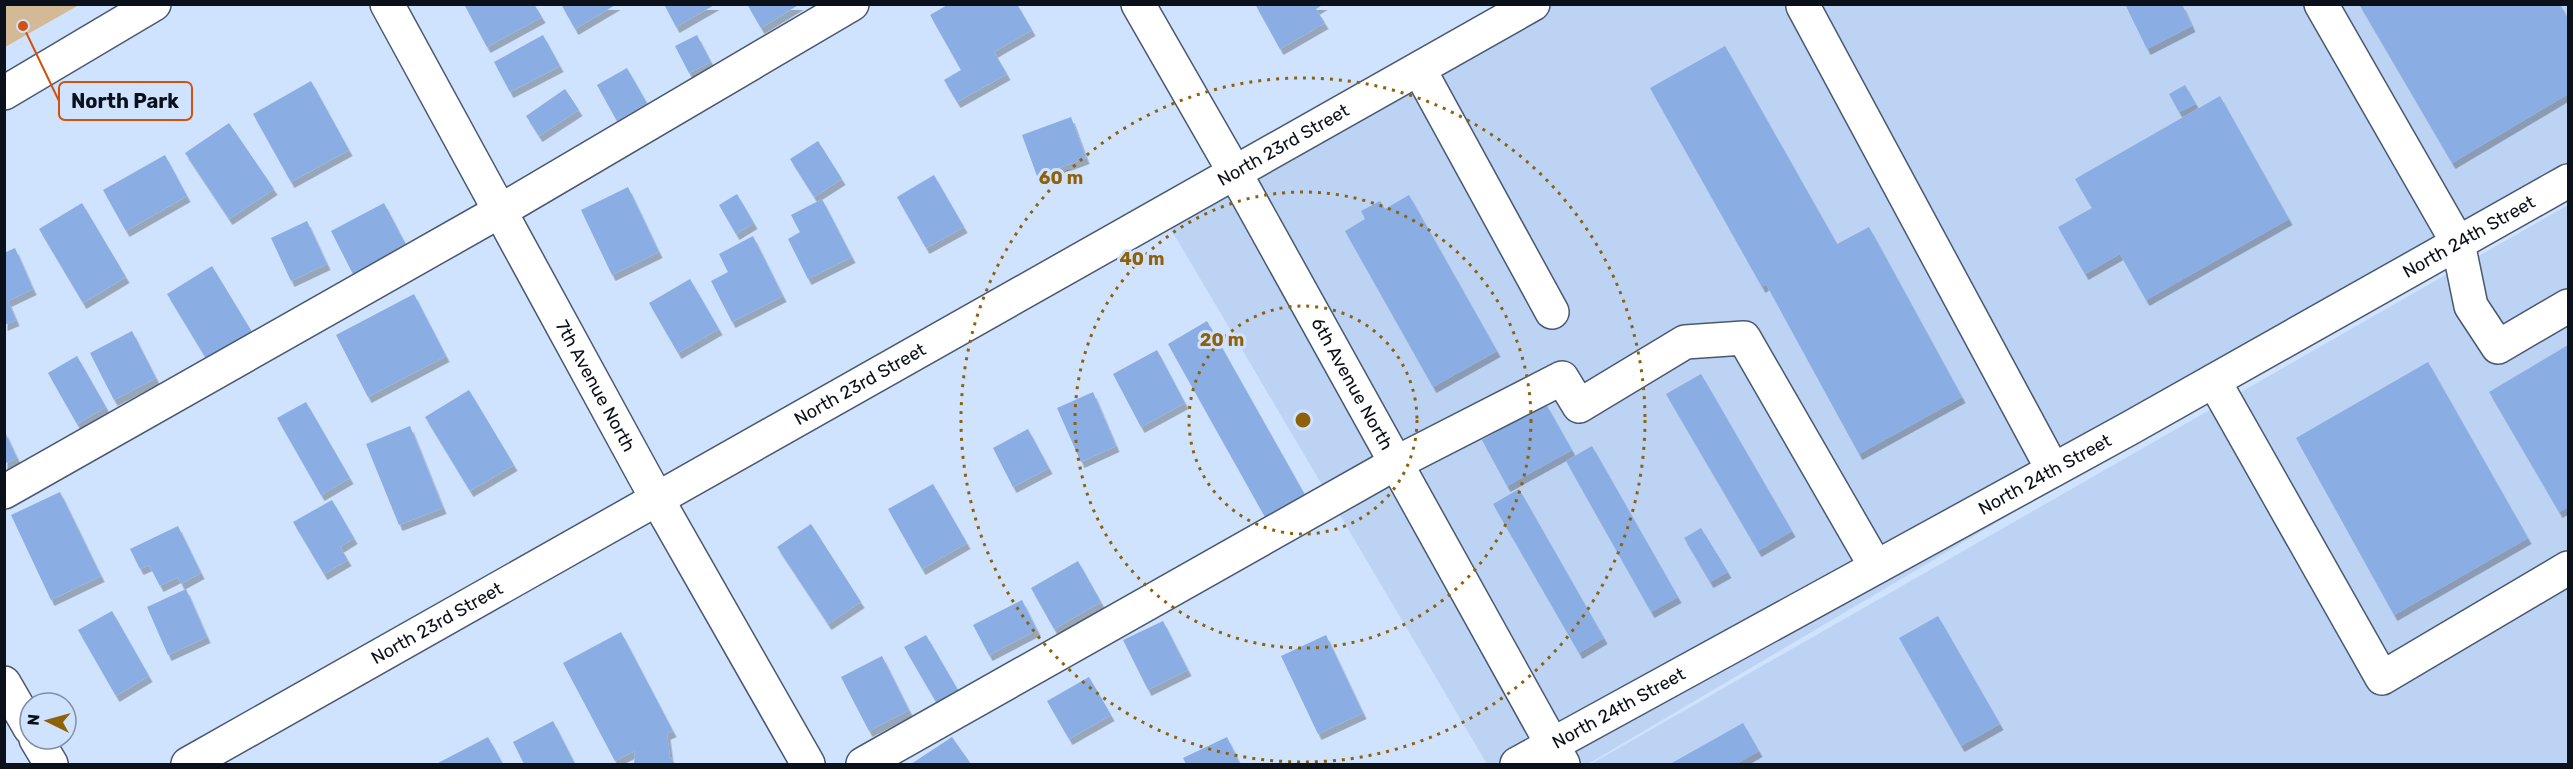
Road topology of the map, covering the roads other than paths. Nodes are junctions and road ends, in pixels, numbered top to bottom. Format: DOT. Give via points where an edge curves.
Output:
graph roads {
  1 [pos="154,4"];
  2 [pos="387,4"];
  3 [pos="852,4"];
  4 [pos="1138,4"];
  5 [pos="1533,4"];
  6 [pos="2320,4"];
  7 [pos="1803,6"];
  8 [pos="1419,69"];
  9 [pos="4,93"];
  10 [pos="1235,173"];
  11 [pos="2568,181"];
  12 [pos="500,211"];
  13 [pos="2458,243"];
  14 [pos="2568,306"];
  15 [pos="1552,312"];
  16 [pos="2214,381"];
  17 [pos="1395,463"];
  18 [pos="2053,470"];
  19 [pos="4,492"];
  20 [pos="657,499"];
  21 [pos="1876,567"];
  22 [pos="2568,568"];
  23 [pos="4,683"];
  24 [pos="18,707"];
  25 [pos="43,751"];
  26 [pos="1558,755"];
  27 [pos="51,765"];
  28 [pos="188,765"];
  29 [pos="808,765"];
  30 [pos="863,765"];
  31 [pos="1517,765"];
  1 -- 9 [label="street"];
  2 -- 12 [label="street, 7th Avenue North"];
  3 -- 12 [label="street"];
  4 -- 10 [label="street, 6th Avenue North"];
  5 -- 8 [label="street, North 23rd Street"];
  6 -- 13 [label="street"];
  7 -- 18 [label="street"];
  8 -- 10 [label="street, North 23rd Street"];
  8 -- 15 [label="street"];
  10 -- 17 [label="street, 6th Avenue North"];
  10 -- 20 [label="street, North 23rd Street"];
  11 -- 13 [label="street, North 24th Street"];
  12 -- 19 [label="street"];
  12 -- 20 [label="street, 7th Avenue North"];
  13 -- 14 [label="street" via="2472,306 2498,347"];
  13 -- 16 [label="street, North 24th Street"];
  16 -- 18 [label="street, North 24th Street"];
  16 -- 22 [label="street" via="2382,678"];
  17 -- 21 [label="street" via="1562,378 1579,406 1685,342 1744,339"];
  17 -- 26 [label="street, 6th Avenue North"];
  17 -- 30 [label="street"];
  18 -- 21 [label="street, North 24th Street"];
  20 -- 28 [label="street, North 23rd Street"];
  20 -- 29 [label="street, 7th Avenue North"];
  21 -- 26 [label="street, North 24th Street"];
  23 -- 24 [label="street"];
  25 -- 27 [label="street"];
  26 -- 31 [label="street, North 24th Street"];
}
